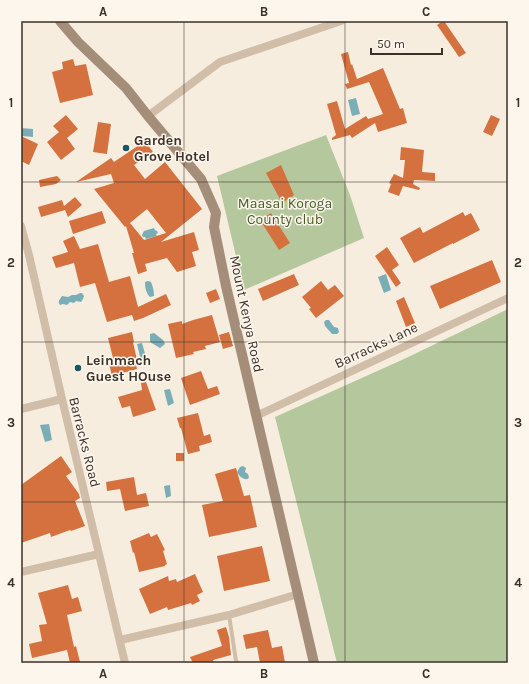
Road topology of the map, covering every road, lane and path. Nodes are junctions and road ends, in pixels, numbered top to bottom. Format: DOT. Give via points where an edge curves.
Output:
graph roads {
  1 [pos="60,21"];
  2 [pos="341,21"];
  3 [pos="148,116"];
  4 [pos="21,226"];
  5 [pos="508,298"];
  6 [pos="62,400"];
  7 [pos="21,409"];
  8 [pos="256,416"];
  9 [pos="99,554"];
  10 [pos="21,572"];
  11 [pos="298,594"];
  12 [pos="229,615"];
  13 [pos="120,640"];
  14 [pos="125,663"];
  15 [pos="238,663"];
  16 [pos="314,663"];
  1 -- 3 [label="main road, Mount Kenya Road" via="126,88"];
  2 -- 3 [label="street" via="220,62"];
  3 -- 8 [label="main road, Mount Kenya Road" via="201,179 216,213 214,227"];
  4 -- 6 [label="street, Barracks Road"];
  5 -- 8 [label="street, Barracks Lane"];
  6 -- 7 [label="street"];
  6 -- 9 [label="street, Barracks Road"];
  8 -- 11 [label="main road, Mount Kenya Road"];
  9 -- 10 [label="street"];
  9 -- 13 [label="street, Barracks Road"];
  11 -- 12 [label="street"];
  11 -- 16 [label="main road, Mount Kenya Road"];
  12 -- 13 [label="street"];
  12 -- 15 [label="lane"];
  13 -- 14 [label="street, Barracks Road"];
}
